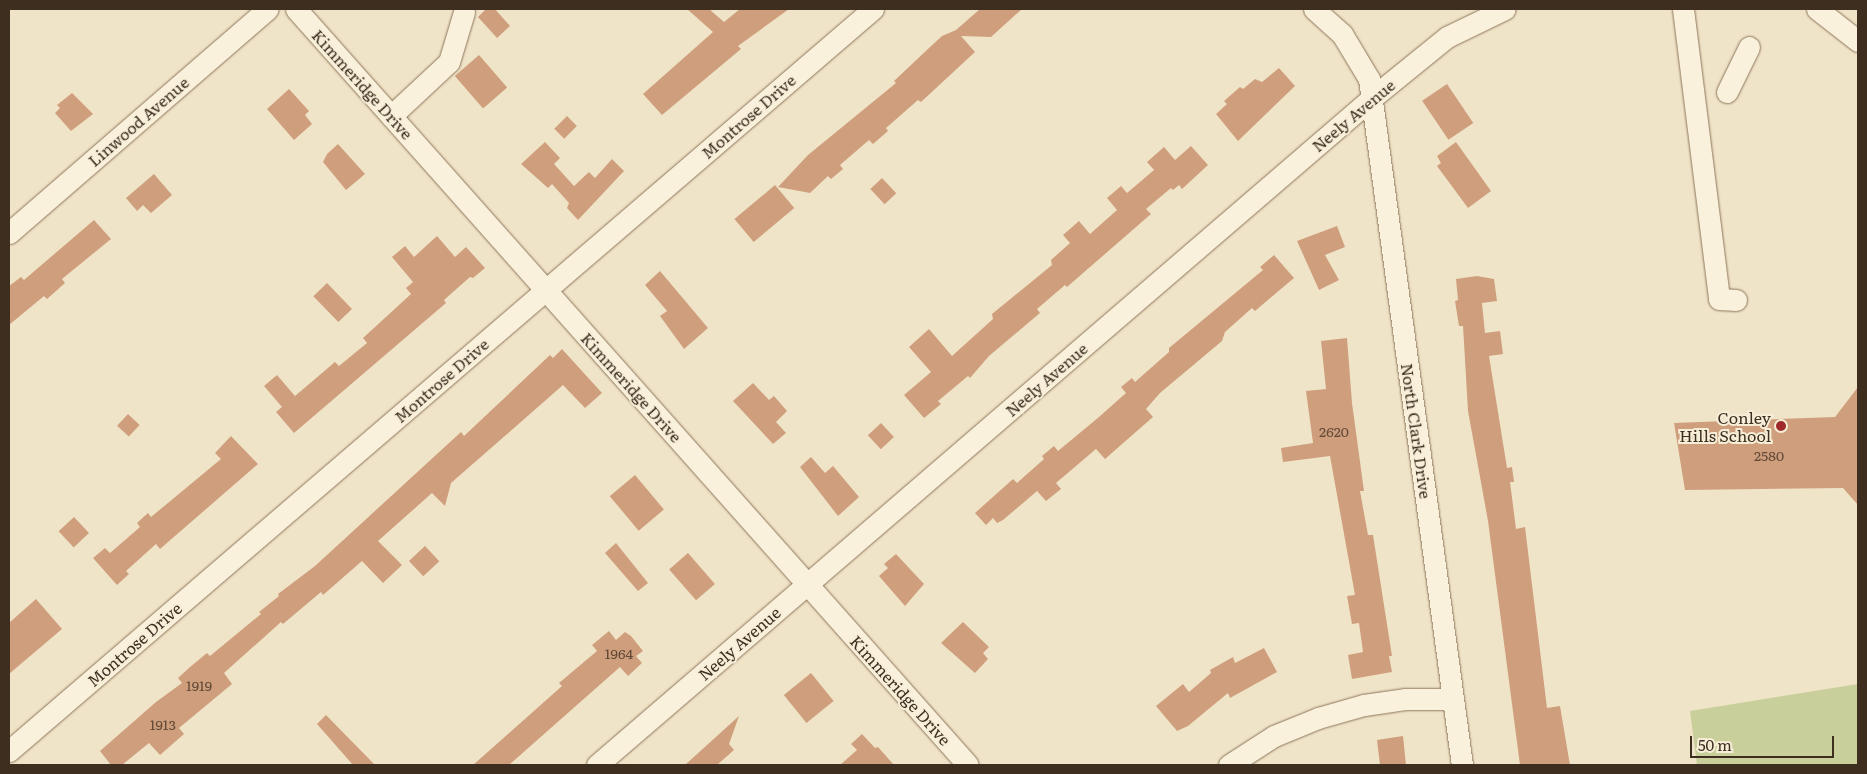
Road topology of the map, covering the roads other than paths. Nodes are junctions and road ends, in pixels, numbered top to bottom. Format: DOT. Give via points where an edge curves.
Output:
graph roads {
  1 [pos="268,9"];
  2 [pos="296,9"];
  3 [pos="873,9"];
  4 [pos="1314,9"];
  5 [pos="1505,9"];
  6 [pos="1683,9"];
  7 [pos="1817,9"];
  8 [pos="464,12"];
  9 [pos="1858,40"];
  10 [pos="1749,47"];
  11 [pos="1727,92"];
  12 [pos="1373,97"];
  13 [pos="391,116"];
  14 [pos="9,233"];
  15 [pos="545,290"];
  16 [pos="1736,300"];
  17 [pos="807,584"];
  18 [pos="1453,699"];
  19 [pos="9,751"];
  20 [pos="597,765"];
  21 [pos="968,765"];
  22 [pos="1229,765"];
  23 [pos="1462,765"];
  1 -- 14 [label="street, Linwood Avenue"];
  2 -- 13 [label="street, Kimmeridge Drive"];
  3 -- 15 [label="street, Montrose Drive"];
  4 -- 12 [label="street, North Clark Drive" via="1334,26 1354,51 1369,79"];
  5 -- 12 [label="street, Neely Avenue" via="1447,37"];
  6 -- 16 [label="street" via="1720,244 1718,299"];
  7 -- 9 [label="street"];
  8 -- 13 [label="street" via="449,62"];
  10 -- 11 [label="street"];
  12 -- 17 [label="street, Neely Avenue"];
  12 -- 18 [label="street, North Clark Drive"];
  13 -- 15 [label="street, Kimmeridge Drive"];
  15 -- 17 [label="street, Kimmeridge Drive"];
  15 -- 19 [label="street, Montrose Drive"];
  17 -- 20 [label="street, Neely Avenue"];
  17 -- 21 [label="street, Kimmeridge Drive"];
  18 -- 22 [label="street" via="1405,699 1364,705 1318,718 1274,736"];
  18 -- 23 [label="street, North Clark Drive"];
}
